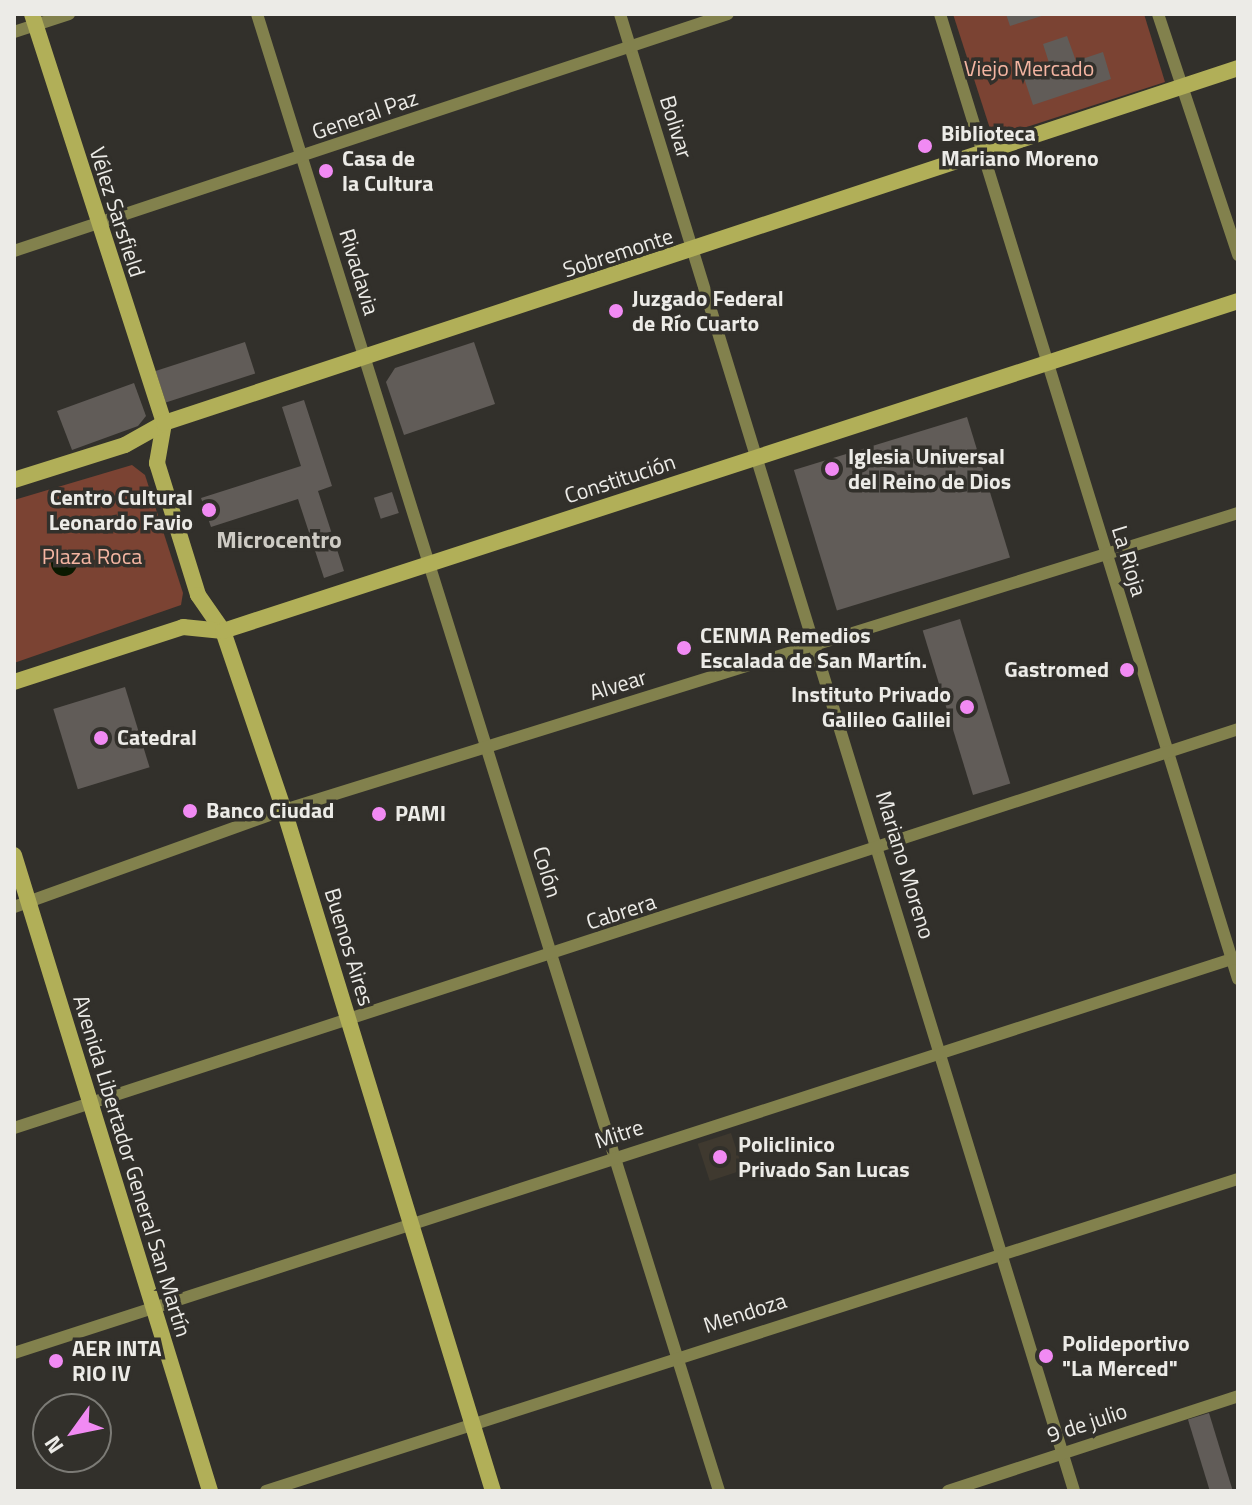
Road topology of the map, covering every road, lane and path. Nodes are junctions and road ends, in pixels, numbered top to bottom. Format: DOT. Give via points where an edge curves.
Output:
graph roads {
  1 [pos="69,14"];
  2 [pos="257,14"];
  3 [pos="620,14"];
  4 [pos="728,14"];
  5 [pos="940,14"];
  6 [pos="1158,14"];
  7 [pos="34,20"];
  8 [pos="14,32"];
  9 [pos="630,46"];
  10 [pos="1238,68"];
  11 [pos="1181,87"];
  12 [pos="984,154"];
  13 [pos="303,157"];
  14 [pos="97,224"];
  15 [pos="14,251"];
  16 [pos="693,252"];
  17 [pos="1238,255"];
  18 [pos="1238,301"];
  19 [pos="364,358"];
  20 [pos="1047,363"];
  21 [pos="164,423"];
  22 [pos="758,456"];
  23 [pos="14,480"];
  24 [pos="1238,513"];
  25 [pos="1106,554"];
  26 [pos="430,566"];
  27 [pos="223,631"];
  28 [pos="817,644"];
  29 [pos="14,682"];
  30 [pos="1238,729"];
  31 [pos="488,747"];
  32 [pos="1167,752"];
  33 [pos="284,810"];
  34 [pos="879,850"];
  35 [pos="14,855"];
  36 [pos="21,905"];
  37 [pos="552,955"];
  38 [pos="1235,958"];
  39 [pos="1238,979"];
  40 [pos="349,1021"];
  41 [pos="941,1051"];
  42 [pos="87,1104"];
  43 [pos="14,1128"];
  44 [pos="615,1156"];
  45 [pos="1238,1179"];
  46 [pos="411,1224"];
  47 [pos="1001,1252"];
  48 [pos="154,1308"];
  49 [pos="14,1353"];
  50 [pos="677,1357"];
  51 [pos="1238,1396"];
  52 [pos="474,1424"];
  53 [pos="1062,1452"];
  54 [pos="210,1491"];
  55 [pos="266,1491"];
  56 [pos="493,1491"];
  57 [pos="719,1491"];
  58 [pos="948,1491"];
  59 [pos="1074,1491"];
  1 -- 7 [label="street"];
  2 -- 13 [label="street, Rivadavia"];
  3 -- 9 [label="street, Bolivar"];
  4 -- 9 [label="street, General Paz"];
  5 -- 12 [label="street, La Rioja"];
  6 -- 11 [label="street"];
  7 -- 8 [label="street"];
  7 -- 14 [label="main road, Vélez Sarsfield"];
  9 -- 13 [label="street, General Paz"];
  9 -- 16 [label="street, Bolivar"];
  10 -- 11 [label="main road, Sobremonte"];
  11 -- 12 [label="main road, Sobremonte"];
  11 -- 17 [label="street"];
  12 -- 16 [label="main road, Sobremonte"];
  12 -- 20 [label="street, La Rioja"];
  13 -- 14 [label="street, General Paz"];
  13 -- 19 [label="street, Rivadavia"];
  14 -- 15 [label="street, General Paz"];
  14 -- 21 [label="main road, Vélez Sarsfield"];
  16 -- 19 [label="main road, Sobremonte"];
  16 -- 22 [label="street, Mariano Moreno"];
  18 -- 20 [label="main road, Constitución"];
  19 -- 21 [label="main road, Sobremonte"];
  19 -- 26 [label="street, Colón"];
  20 -- 22 [label="main road, Constitución"];
  20 -- 25 [label="street, La Rioja"];
  21 -- 23 [label="main road, Sobremonte" via="125,445"];
  21 -- 27 [label="main road, Buenos Aires" via="157,463 198,595"];
  22 -- 26 [label="main road, Constitución"];
  22 -- 28 [label="street, Mariano Moreno"];
  24 -- 25 [label="street, Alvear"];
  25 -- 28 [label="street, Alvear"];
  25 -- 32 [label="street, La Rioja"];
  26 -- 27 [label="main road, Constitución"];
  26 -- 31 [label="street, Colón"];
  27 -- 29 [label="main road, Constitución" via="183,627"];
  27 -- 33 [label="main road, Buenos Aires"];
  28 -- 31 [label="street, Alvear"];
  28 -- 34 [label="street, Mariano Moreno"];
  30 -- 32 [label="street, Cabrera"];
  31 -- 33 [label="street, Alvear"];
  31 -- 37 [label="street, Colón"];
  32 -- 34 [label="street, Cabrera"];
  32 -- 38 [label="street, La Rioja"];
  33 -- 36 [label="street, Alvear"];
  33 -- 40 [label="main road, Buenos Aires"];
  34 -- 37 [label="street, Cabrera"];
  34 -- 41 [label="street, Mariano Moreno"];
  35 -- 36 [label="main road, Avenida Libertador General San Martín"];
  36 -- 42 [label="main road, Avenida Libertador General San Martín"];
  37 -- 40 [label="street, Cabrera"];
  37 -- 44 [label="street, Colón"];
  38 -- 39 [label="street, La Rioja"];
  38 -- 41 [label="street, Mitre"];
  40 -- 42 [label="street, Cabrera"];
  40 -- 46 [label="main road, Buenos Aires"];
  41 -- 44 [label="street, Mitre"];
  41 -- 47 [label="street, Mariano Moreno"];
  42 -- 43 [label="street, Cabrera"];
  42 -- 48 [label="main road, Avenida Libertador General San Martín"];
  44 -- 46 [label="street, Mitre"];
  44 -- 50 [label="street, Colón"];
  45 -- 47 [label="street, Mendoza"];
  46 -- 48 [label="street, Mitre"];
  46 -- 52 [label="main road, Buenos Aires"];
  47 -- 50 [label="street, Mendoza"];
  47 -- 53 [label="street, Mariano Moreno"];
  48 -- 49 [label="street, Mitre"];
  48 -- 54 [label="main road, Avenida Libertador General San Martín"];
  50 -- 52 [label="street, Mendoza"];
  50 -- 57 [label="street, Colón"];
  51 -- 53 [label="street, 9 de julio"];
  52 -- 55 [label="street, Mendoza"];
  52 -- 56 [label="main road, Buenos Aires"];
  53 -- 58 [label="street, 9 de julio"];
  53 -- 59 [label="street, Mariano Moreno"];
}
